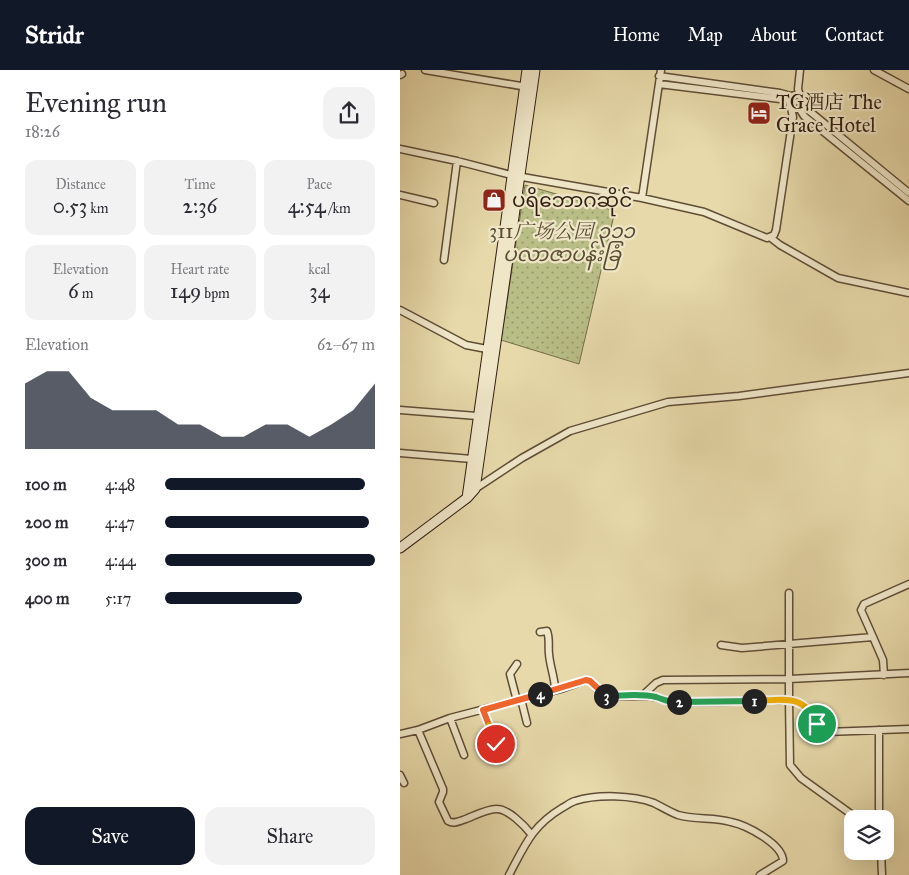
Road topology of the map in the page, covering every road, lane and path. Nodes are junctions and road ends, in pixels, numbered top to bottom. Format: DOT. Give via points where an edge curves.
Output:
graph roads {
  1 [pos="424,70"];
  2 [pos="527,70"];
  3 [pos="535,70"];
  4 [pos="800,70"];
  5 [pos="874,70"];
  6 [pos="660,73"];
  7 [pos="659,84"];
  8 [pos="529,87"];
  9 [pos="909,89"];
  10 [pos="794,95"];
  11 [pos="797,108"];
  12 [pos="400,149"];
  13 [pos="457,162"];
  14 [pos="879,172"];
  15 [pos="516,176"];
  16 [pos="909,193"];
  17 [pos="400,196"];
  18 [pos="642,198"];
  19 [pos="909,201"];
  20 [pos="434,203"];
  21 [pos="770,238"];
  22 [pos="444,260"];
  23 [pos="909,293"];
  24 [pos="400,310"];
  25 [pos="491,350"];
  26 [pos="909,373"];
  27 [pos="400,410"];
  28 [pos="477,416"];
  29 [pos="400,453"];
  30 [pos="472,459"];
  31 [pos="475,489"];
  32 [pos="467,498"];
  33 [pos="400,548"];
  34 [pos="909,584"];
  35 [pos="789,593"];
  36 [pos="540,632"];
  37 [pos="873,637"];
  38 [pos="790,644"];
  39 [pos="721,645"];
  40 [pos="517,664"];
  41 [pos="909,673"];
  42 [pos="884,675"];
  43 [pos="789,680"];
  44 [pos="555,690"];
  45 [pos="642,696"];
  46 [pos="519,700"];
  47 [pos="789,700"];
  48 [pos="483,710"];
  49 [pos="450,718"];
  50 [pos="527,723"];
  51 [pos="909,729"];
  52 [pos="418,730"];
  53 [pos="879,730"];
  54 [pos="400,734"];
  55 [pos="496,744"];
  56 [pos="464,755"];
  57 [pos="400,775"];
  58 [pos="404,783"];
  59 [pos="845,810"];
  60 [pos="879,810"];
  61 [pos="531,834"];
  62 [pos="881,860"];
  63 [pos="509,875"];
  64 [pos="760,875"];
  65 [pos="882,875"];
  1 -- 8 [label="street"];
  2 -- 8 [label="main road"];
  3 -- 8 [label="main road"];
  4 -- 10 [label="street"];
  5 -- 9 [label="street"];
  6 -- 7 [label="street"];
  6 -- 10 [label="street"];
  7 -- 10 [label="street"];
  7 -- 18 [label="street"];
  8 -- 15 [label="main road"];
  10 -- 11 [label="street"];
  10 -- 11 [label="street" via="803,101"];
  11 -- 14 [label="street"];
  11 -- 21 [label="street" via="776,230"];
  12 -- 13 [label="street"];
  13 -- 15 [label="street"];
  13 -- 22 [label="street"];
  14 -- 16 [label="street"];
  14 -- 19 [label="street"];
  15 -- 18 [label="street"];
  15 -- 25 [label="main road"];
  17 -- 20 [label="street"];
  18 -- 21 [label="street" via="704,212"];
  21 -- 23 [label="street" via="838,278"];
  24 -- 25 [label="street" via="466,345"];
  25 -- 28 [label="main road"];
  25 -- 31 [label="main road"];
  26 -- 31 [label="street" via="739,396 668,402 570,431"];
  27 -- 28 [label="street"];
  28 -- 30 [label="main road"];
  29 -- 30 [label="street"];
  30 -- 32 [label="main road"];
  31 -- 32 [label="main road"];
  32 -- 33 [label="main road"];
  34 -- 37 [label="street" via="864,604 861,610"];
  35 -- 38 [label="street"];
  36 -- 44 [label="street" via="546,631 550,640 548,652"];
  37 -- 38 [label="street"];
  37 -- 42 [label="street" via="883,660"];
  38 -- 39 [label="street" via="742,648"];
  38 -- 43 [label="street"];
  40 -- 46 [label="street" via="510,674"];
  41 -- 42 [label="street"];
  42 -- 43 [label="street"];
  43 -- 45 [label="street" via="663,680 656,682"];
  43 -- 47 [label="street"];
  44 -- 45 [label="street" via="586,680 604,696"];
  44 -- 46 [label="street"];
  45 -- 47 [label="street" via="673,703"];
  46 -- 48 [label="street"];
  46 -- 50 [label="street"];
  47 -- 53 [label="street" via="812,711 817,724 826,732"];
  47 -- 59 [label="street" via="790,766 801,778"];
  48 -- 49 [label="street"];
  48 -- 55 [label="street"];
  49 -- 52 [label="street"];
  49 -- 56 [label="street"];
  51 -- 53 [label="street"];
  52 -- 54 [label="street"];
  52 -- 61 [label="street" via="443,789 439,802 448,821 452,823 495,808 522,823"];
  53 -- 60 [label="street"];
  57 -- 58 [label="street"];
  61 -- 63 [label="street"];
  61 -- 64 [label="street" via="550,815 575,801 598,797 643,800 678,815 731,821 756,833 780,850 783,856 783,861"];
  62 -- 65 [label="street"];
}
